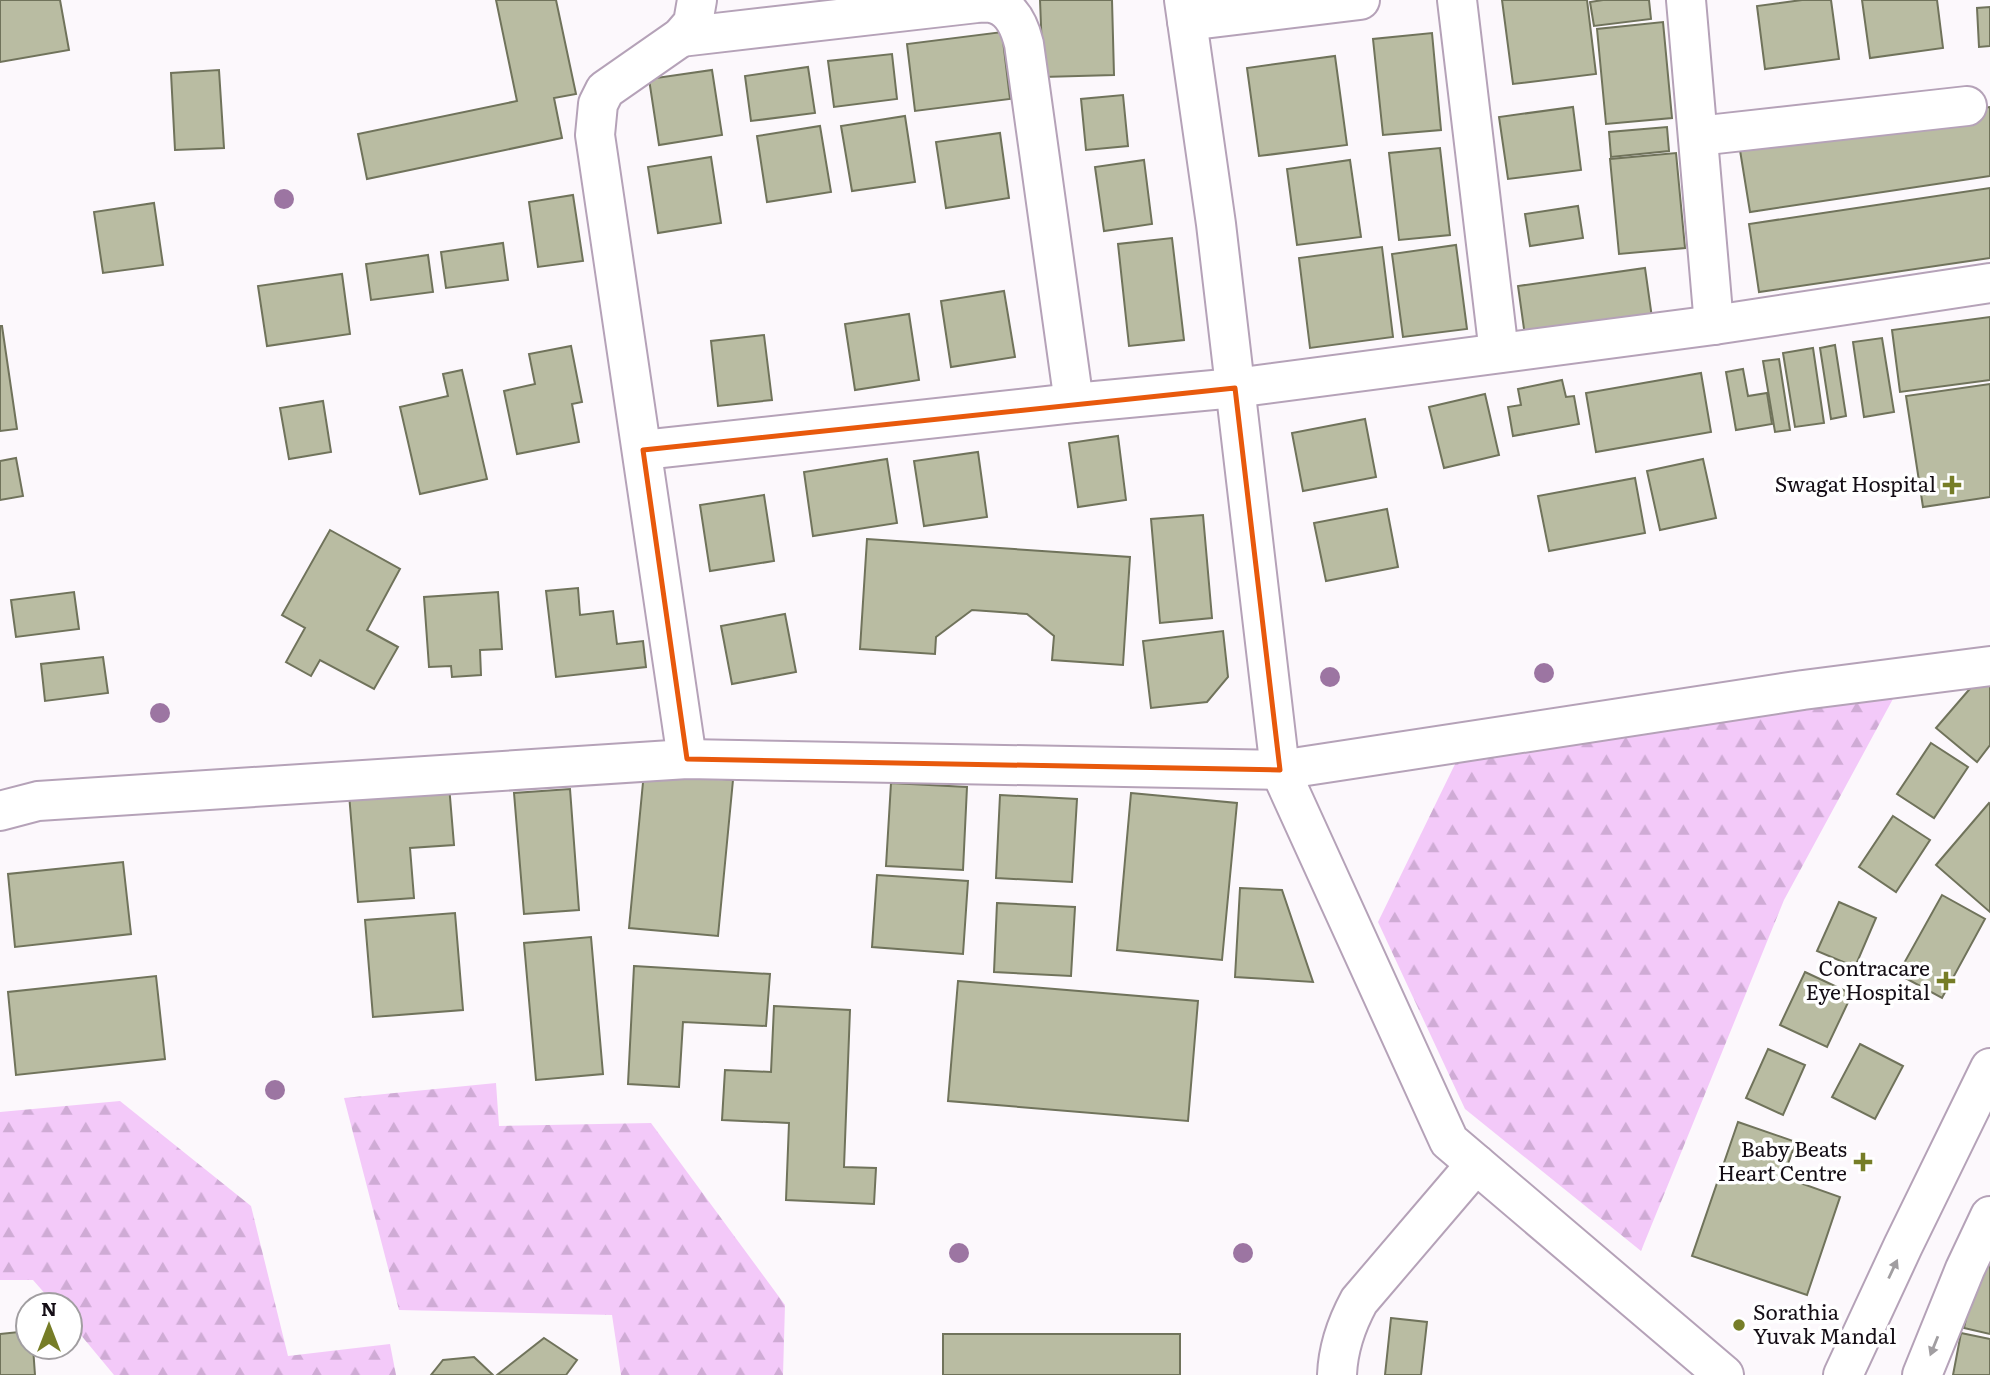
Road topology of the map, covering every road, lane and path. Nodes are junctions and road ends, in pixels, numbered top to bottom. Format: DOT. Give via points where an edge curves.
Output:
graph roads {
  1 [pos="697,0"];
  2 [pos="1360,0"];
  3 [pos="1457,0"];
  4 [pos="1686,0"];
  5 [pos="1185,11"];
  6 [pos="681,37"];
  7 [pos="1967,106"];
  8 [pos="1698,136"];
  9 [pos="1990,283"];
  10 [pos="1714,325"];
  11 [pos="1499,353"];
  12 [pos="1236,388"];
  13 [pos="1074,403"];
  14 [pos="643,450"];
  15 [pos="1990,666"];
  16 [pos="688,759"];
  17 [pos="1280,770"];
  18 [pos="0,811"];
  19 [pos="1990,1068"];
  20 [pos="1476,1164"];
  21 [pos="1990,1216"];
  22 [pos="1337,1375"];
  23 [pos="1724,1375"];
  24 [pos="1843,1375"];
  25 [pos="1922,1375"];
  1 -- 6 [label="street" via="693,23"];
  2 -- 5 [label="street"];
  3 -- 11 [label="street"];
  4 -- 8 [label="street"];
  5 -- 12 [label="street"];
  6 -- 13 [label="street" via="977,3 995,4 1009,13 1020,27 1024,44"];
  6 -- 14 [label="street" via="606,90 595,121"];
  7 -- 8 [label="street"];
  8 -- 10 [label="street"];
  9 -- 10 [label="street"];
  10 -- 11 [label="street"];
  11 -- 12 [label="street"];
  12 -- 13 [label="street"];
  12 -- 17 [label="street"];
  13 -- 14 [label="street"];
  14 -- 16 [label="street"];
  15 -- 17 [label="street"];
  16 -- 17 [label="street"];
  16 -- 18 [label="street" via="38,801"];
  17 -- 20 [label="street" via="1449,1141"];
  24 -- 19 [label="street, one-way"];
  20 -- 22 [label="street" via="1359,1301 1338,1356"];
  20 -- 23 [label="street"];
  21 -- 25 [label="street, one-way"];
}
